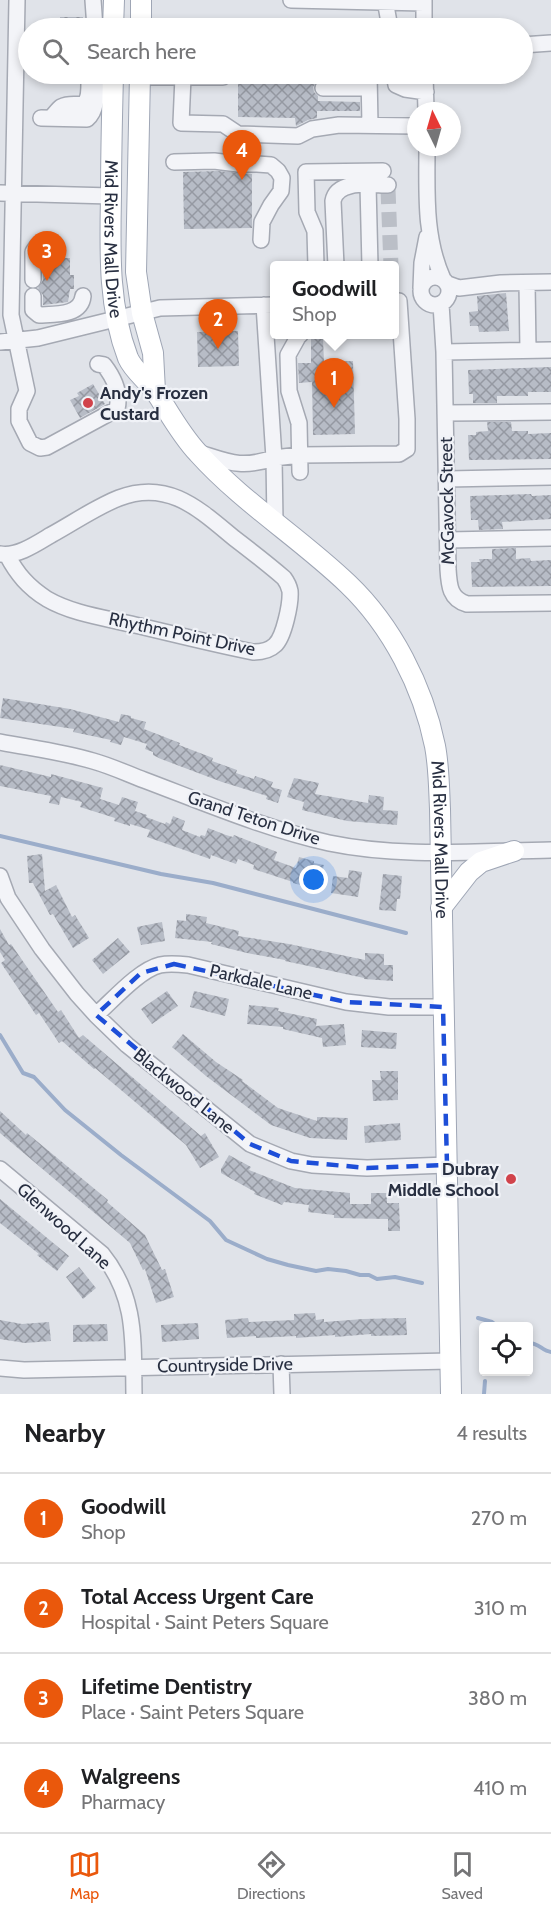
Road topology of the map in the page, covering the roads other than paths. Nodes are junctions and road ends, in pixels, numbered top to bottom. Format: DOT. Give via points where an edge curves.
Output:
graph roads {
  1 [pos="17,0"];
  2 [pos="93,0"];
  3 [pos="114,0"];
  4 [pos="141,0"];
  5 [pos="291,0"];
  6 [pos="386,1"];
  7 [pos="424,2"];
  8 [pos="93,18"];
  9 [pos="114,18"];
  10 [pos="141,18"];
  11 [pos="389,18"];
  12 [pos="424,18"];
  13 [pos="551,43"];
  14 [pos="533,44"];
  15 [pos="89,84"];
  16 [pos="95,84"];
  17 [pos="113,84"];
  18 [pos="140,84"];
  19 [pos="183,84"];
  20 [pos="349,84"];
  21 [pos="369,84"];
  22 [pos="396,84"];
  23 [pos="426,84"];
  24 [pos="323,88"];
  25 [pos="426,92"];
  26 [pos="426,102"];
  27 [pos="370,125"];
  28 [pos="407,126"];
  29 [pos="426,156"];
  30 [pos="174,162"];
  31 [pos="368,185"];
  32 [pos="7,193"];
  33 [pos="111,196"];
  34 [pos="428,231"];
  35 [pos="261,240"];
  36 [pos="37,246"];
  37 [pos="316,261"];
  38 [pos="336,261"];
  39 [pos="370,261"];
  40 [pos="33,280"];
  41 [pos="445,281"];
  42 [pos="551,282"];
  43 [pos="527,283"];
  44 [pos="422,291"];
  45 [pos="33,296"];
  46 [pos="83,296"];
  47 [pos="399,300"];
  48 [pos="441,304"];
  49 [pos="269,305"];
  50 [pos="142,313"];
  51 [pos="117,319"];
  52 [pos="297,339"];
  53 [pos="399,339"];
  54 [pos="0,342"];
  55 [pos="16,342"];
  56 [pos="528,350"];
  57 [pos="551,350"];
  58 [pos="444,352"];
  59 [pos="98,364"];
  60 [pos="156,391"];
  61 [pos="551,412"];
  62 [pos="445,413"];
  63 [pos="197,452"];
  64 [pos="300,455"];
  65 [pos="274,458"];
  66 [pos="300,472"];
  67 [pos="551,477"];
  68 [pos="447,479"];
  69 [pos="275,522"];
  70 [pos="551,538"];
  71 [pos="448,540"];
  72 [pos="2,558"];
  73 [pos="551,603"];
  74 [pos="0,742"];
  75 [pos="514,850"];
  76 [pos="551,850"];
  77 [pos="440,852"];
  78 [pos="0,876"];
  79 [pos="441,908"];
  80 [pos="443,1007"];
  81 [pos="96,1015"];
  82 [pos="447,1165"];
  83 [pos="0,1169"];
  84 [pos="450,1361"];
  85 [pos="281,1364"];
  86 [pos="133,1367"];
  87 [pos="0,1368"];
  88 [pos="134,1394"];
  89 [pos="282,1394"];
  90 [pos="451,1394"];
  1 -- 32 [label="street"];
  2 -- 8 [label="street"];
  3 -- 9 [label="main road"];
  4 -- 10 [label="main road"];
  5 -- 6 [label="street"];
  6 -- 7 [label="street"];
  6 -- 11 [label="street"];
  7 -- 12 [label="street"];
  13 -- 14 [label="street"];
  15 -- 16 [label="street" via="84,103 62,107 46,118 87,119 94,109"];
  17 -- 33 [label="main road, Mid Rivers Mall Drive"];
  18 -- 50 [label="main road, Mid Rivers Mall Drive" via="135,249"];
  19 -- 27 [label="street" via="181,123 223,124 238,134 298,136 312,129"];
  20 -- 24 [label="street"];
  21 -- 27 [label="street"];
  22 -- 25 [label="street"];
  23 -- 25 [label="street"];
  25 -- 26 [label="street"];
  27 -- 28 [label="street"];
  29 -- 34 [label="street"];
  30 -- 35 [label="street" via="271,165 278,171 281,191 262,222"];
  31 -- 37 [label="street" via="386,181 378,176 319,177 306,172"];
  31 -- 38 [label="street" via="345,186 333,196"];
  31 -- 39 [label="street"];
  32 -- 33 [label="street"];
  32 -- 55 [label="street" via="11,315"];
  33 -- 51 [label="main road, Mid Rivers Mall Drive" via="112,283"];
  34 -- 41 [label="street"];
  34 -- 44 [label="street"];
  36 -- 40 [label="street" via="33,252"];
  41 -- 43 [label="street" via="459,288"];
  41 -- 44 [label="street" via="430,278 424,282"];
  41 -- 48 [label="street" via="448,297"];
  42 -- 43 [label="street"];
  43 -- 56 [label="street"];
  44 -- 47 [label="street"];
  44 -- 48 [label="street" via="428,303"];
  45 -- 46 [label="street" via="33,310 39,315 69,312 82,304"];
  48 -- 58 [label="street, McGavock Street"];
  49 -- 50 [label="street" via="160,308"];
  49 -- 65 [label="street" via="266,323"];
  50 -- 51 [label="street"];
  50 -- 60 [label="main road, Mid Rivers Mall Drive" via="153,353"];
  51 -- 55 [label="street"];
  51 -- 60 [label="main road, Mid Rivers Mall Drive" via="129,360"];
  52 -- 64 [label="street" via="288,355 289,391 299,423"];
  53 -- 64 [label="street" via="407,449 399,454"];
  54 -- 55 [label="street"];
  55 -- 59 [label="street" via="27,391 19,409 19,421 30,443 40,448 117,409 120,398 111,374"];
  56 -- 57 [label="street"];
  56 -- 58 [label="street"];
  58 -- 62 [label="street, McGavock Street"];
  60 -- 63 [label="main road, Mid Rivers Mall Drive"];
  61 -- 62 [label="street"];
  62 -- 68 [label="street, McGavock Street"];
  63 -- 65 [label="street" via="243,465"];
  63 -- 69 [label="main road, Mid Rivers Mall Drive"];
  64 -- 65 [label="street"];
  64 -- 66 [label="street"];
  65 -- 69 [label="street"];
  67 -- 68 [label="street"];
  68 -- 71 [label="street, McGavock Street"];
  69 -- 77 [label="main road, Mid Rivers Mall Drive" via="350,585 405,662 420,695 435,746"];
  70 -- 71 [label="street"];
  71 -- 73 [label="street, McGavock Street" via="449,584 455,599 467,604"];
  72 -- 72 [label="street, Rhythm Point Drive" via="25,582 63,607 253,652 268,650 278,641 290,599 284,578 204,514 183,500 155,492 119,498 29,548"];
  74 -- 77 [label="street, Grand Teton Drive" via="94,761 254,821 312,838 361,848"];
  75 -- 76 [label="street, Grand Teton Drive"];
  75 -- 77 [label="street, Grand Teton Drive"];
  75 -- 79 [label="main road" via="481,862"];
  77 -- 79 [label="main road, Mid Rivers Mall Drive"];
  78 -- 81 [label="street, Blackwood Lane" via="8,898 42,949"];
  79 -- 80 [label="main road, Mid Rivers Mall Drive"];
  80 -- 81 [label="street, Parkdale Lane" via="346,1002 174,964 141,973"];
  80 -- 82 [label="main road, Mid Rivers Mall Drive"];
  81 -- 82 [label="street, Blackwood Lane" via="127,1045 250,1144 272,1154 312,1165"];
  82 -- 84 [label="main road, Mid Rivers Mall Drive"];
  83 -- 86 [label="street, Glenwood Lane" via="102,1254 114,1269 130,1314"];
  84 -- 85 [label="street, Countryside Drive"];
  84 -- 90 [label="main road, Mid Rivers Mall Drive"];
  85 -- 86 [label="street, Countryside Drive"];
  85 -- 89 [label="street"];
  86 -- 87 [label="street, Countryside Drive"];
  86 -- 88 [label="street, Glenwood Lane"];
}
